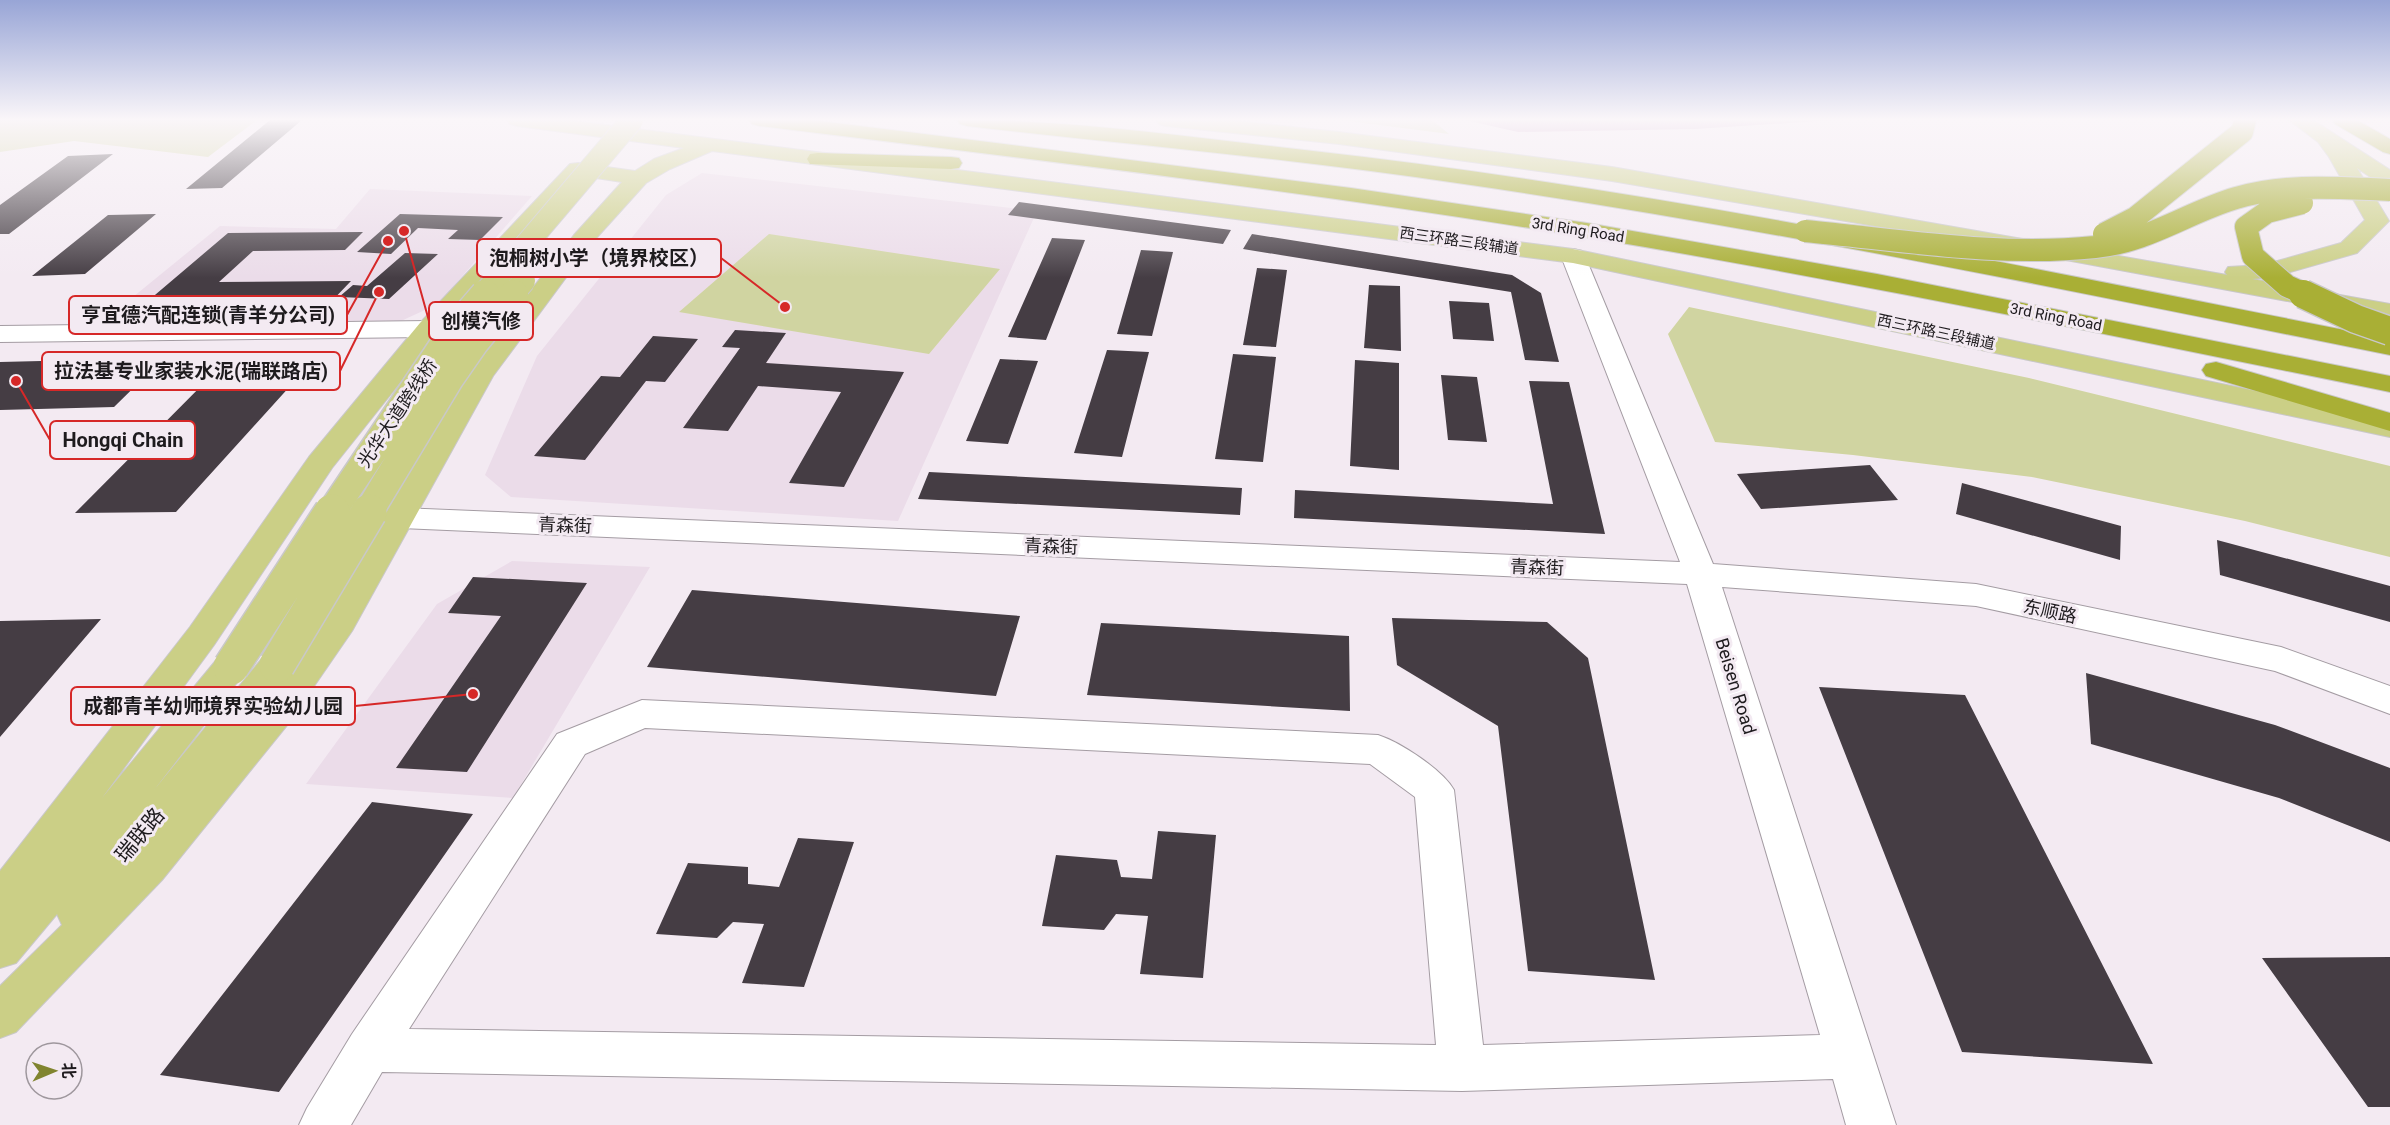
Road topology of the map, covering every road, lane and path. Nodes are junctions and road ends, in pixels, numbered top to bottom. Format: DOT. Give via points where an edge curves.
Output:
graph roads {
  1 [pos="575,172"];
  2 [pos="587,172"];
  3 [pos="601,172"];
  4 [pos="614,172"];
  5 [pos="647,172"];
  6 [pos="923,172"];
  7 [pos="1177,172"];
  8 [pos="1428,172"];
  9 [pos="1597,172"];
  10 [pos="2192,172"];
  11 [pos="2349,172"];
  12 [pos="638,178"];
  13 [pos="2390,190"];
  14 [pos="2390,211"];
  15 [pos="1805,231"];
  16 [pos="2018,251"];
  17 [pos="1573,256"];
  18 [pos="2154,270"];
  19 [pos="1884,282"];
  20 [pos="2390,312"];
  21 [pos="429,329"];
  22 [pos="2390,331"];
  23 [pos="0,333"];
  24 [pos="2390,347"];
  25 [pos="2390,384"];
  26 [pos="2390,422"];
  27 [pos="2390,428"];
  28 [pos="401,518"];
  29 [pos="1701,574"];
  30 [pos="277,665"];
  31 [pos="231,668"];
  32 [pos="2390,700"];
  33 [pos="0,903"];
  34 [pos="0,949"];
  35 [pos="0,1003"];
  36 [pos="0,1017"];
  37 [pos="369,1050"];
  38 [pos="1850,1056"];
  39 [pos="1462,1068"];
  40 [pos="324,1125"];
  41 [pos="1871,1125"];
  1 -- 21 [label="main road"];
  2 -- 31 [label="main road, 光华大道跨线桥, bridge" via="453,330"];
  3 -- 12 [label="main road"];
  4 -- 30 [label="main road, 光华大道跨线桥, bridge" via="449,379"];
  5 -- 12 [label="main road"];
  6 -- 17 [label="main road, 西三环路三段辅道"];
  7 -- 19 [label="highway, 3rd Ring Road" via="1284,185 1702,249"];
  8 -- 15 [label="highway, 3rd Ring Road"];
  9 -- 18 [label="main road"];
  10 -- 16 [label="highway, bridge" via="2136,218 2091,238"];
  11 -- 18 [label="main road" via="2377,221 2349,248 2264,272"];
  12 -- 28 [label="main road" via="582,240 480,374"];
  13 -- 16 [label="highway, bridge" via="2294,188 2236,198 2154,233 2097,247"];
  14 -- 22 [label="highway, bridge" via="2303,202 2267,212 2246,228 2253,256 2287,286"];
  15 -- 16 [label="highway, bridge"];
  15 -- 24 [label="highway, 3rd Ring Road, bridge"];
  17 -- 27 [label="main road, 西三环路三段辅道"];
  17 -- 29 [label="street, Beisen Road"];
  18 -- 20 [label="main road"];
  19 -- 25 [label="highway, 3rd Ring Road"];
  19 -- 26 [label="highway" via="2251,379"];
  21 -- 23 [label="street"];
  21 -- 33 [label="main road" via="320,463 201,636"];
  28 -- 29 [label="street, 青森街"];
  28 -- 36 [label="main road" via="335,631 275,714 147,868"];
  29 -- 32 [label="street, 东顺路" via="1976,595 2281,660"];
  29 -- 38 [label="street, Beisen Road"];
  30 -- 35 [label="main road, 瑞联路"];
  31 -- 34 [label="main road, 瑞联路"];
  37 -- 39 [label="street"];
  37 -- 39 [label="street" via="571,744 642,714 1378,750 1434,790"];
  37 -- 40 [label="street"];
  38 -- 39 [label="street"];
  38 -- 41 [label="street, Beisen Road"];
}
